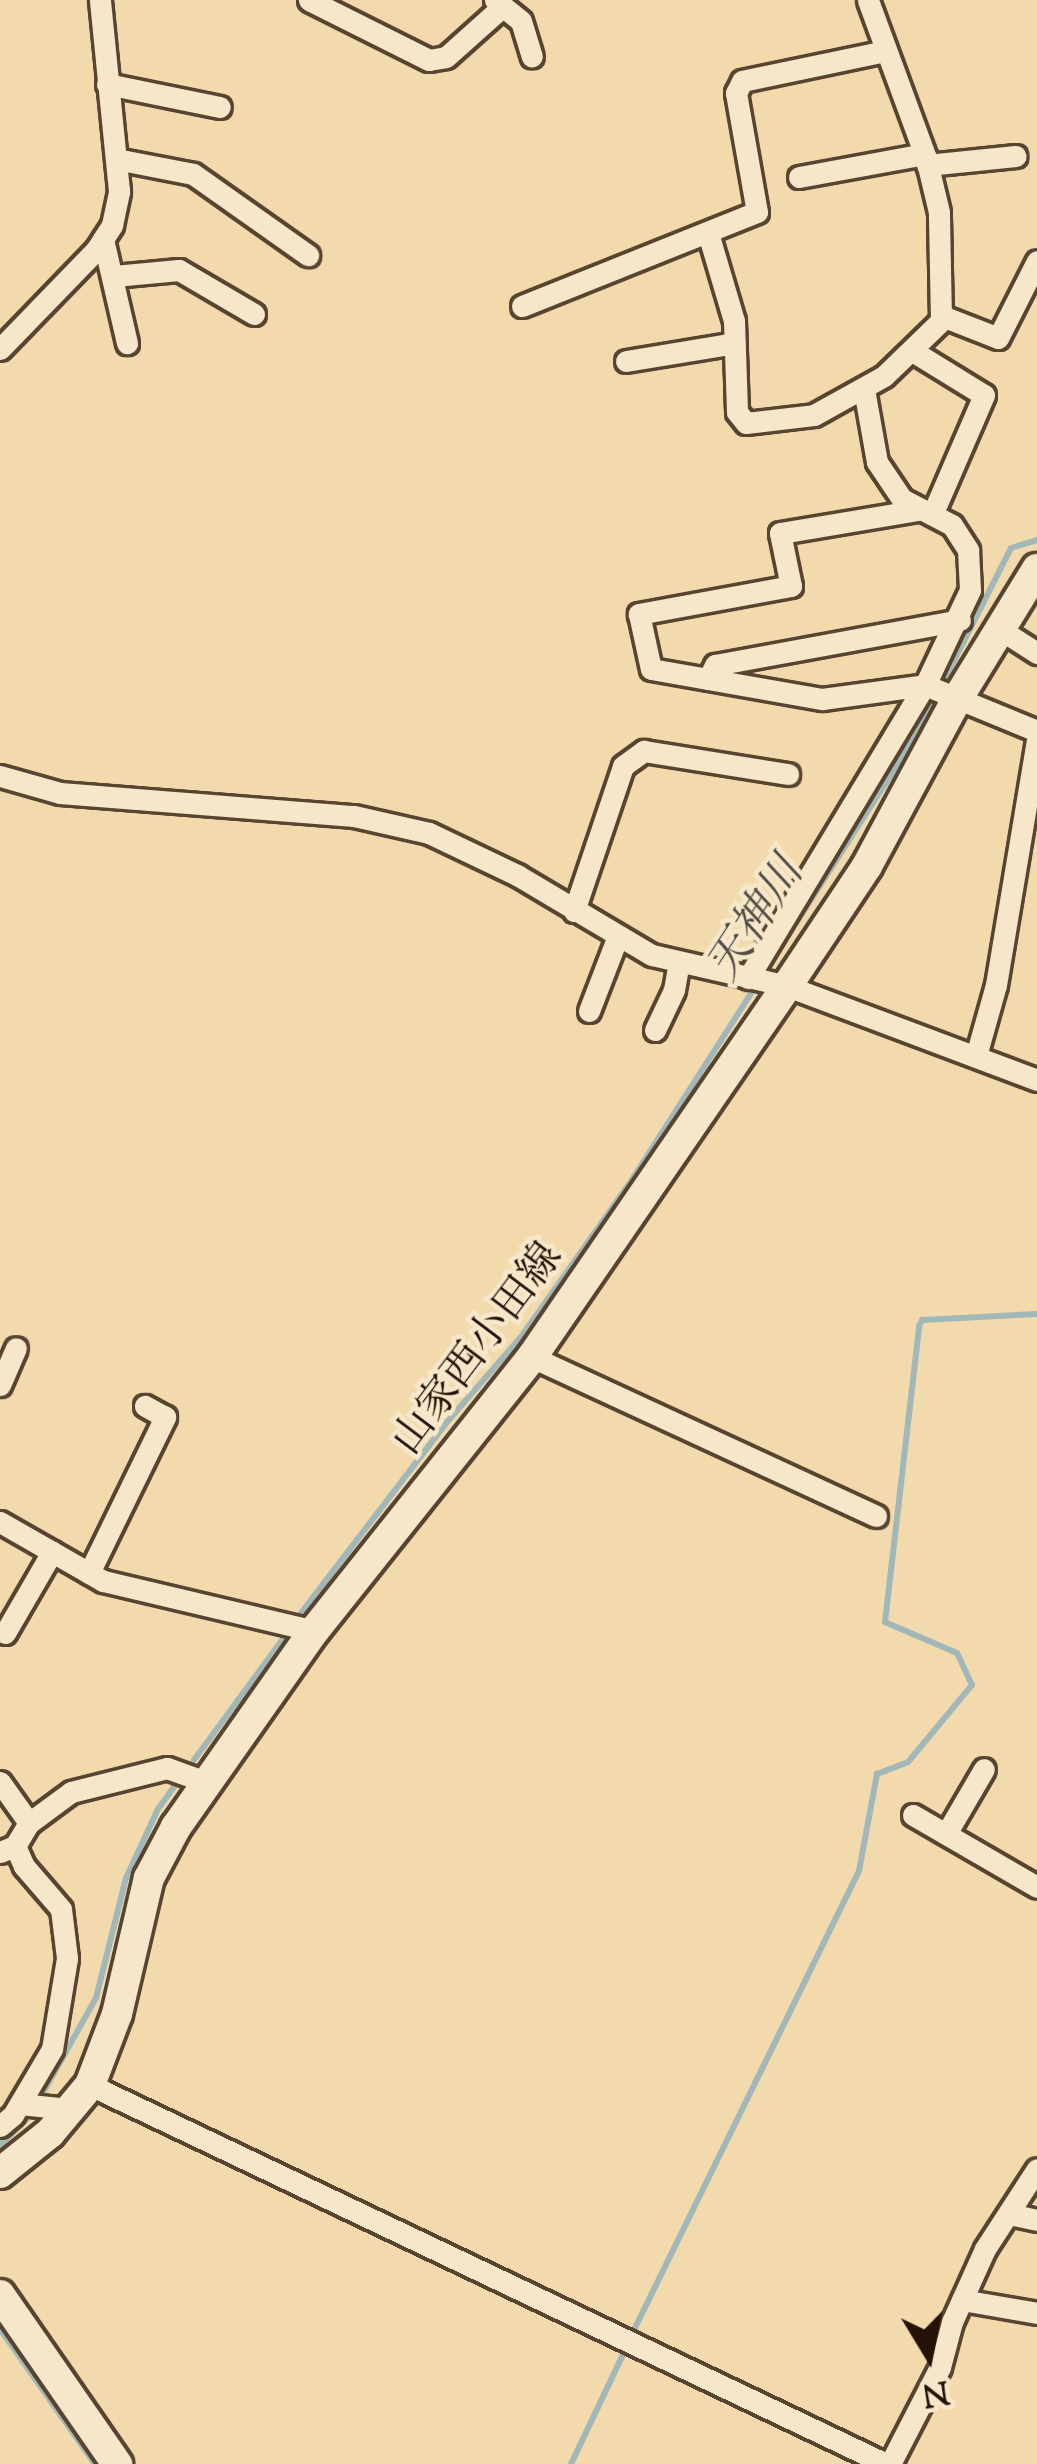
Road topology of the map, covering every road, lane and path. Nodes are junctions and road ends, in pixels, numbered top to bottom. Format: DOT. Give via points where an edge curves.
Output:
graph roads {
  1 [pos="100,0"];
  2 [pos="309,0"];
  3 [pos="868,0"];
  4 [pos="499,3"];
  5 [pos="886,51"];
  6 [pos="532,56"];
  7 [pos="107,84"];
  8 [pos="220,106"];
  9 [pos="1016,156"];
  10 [pos="116,159"];
  11 [pos="926,159"];
  12 [pos="799,177"];
  13 [pos="708,233"];
  14 [pos="103,239"];
  15 [pos="308,255"];
  16 [pos="1037,261"];
  17 [pos="114,277"];
  18 [pos="522,307"];
  19 [pos="254,314"];
  20 [pos="941,316"];
  21 [pos="127,343"];
  22 [pos="735,343"];
  23 [pos="0,349"];
  24 [pos="914,352"];
  25 [pos="626,361"];
  26 [pos="864,388"];
  27 [pos="925,512"];
  28 [pos="1037,569"];
  29 [pos="960,620"];
  30 [pos="1001,630"];
  31 [pos="1037,653"];
  32 [pos="708,679"];
  33 [pos="925,686"];
  34 [pos="956,701"];
  35 [pos="1037,730"];
  36 [pos="1037,741"];
  37 [pos="788,774"];
  38 [pos="0,776"];
  39 [pos="574,911"];
  40 [pos="618,936"];
  41 [pos="679,962"];
  42 [pos="748,978"];
  43 [pos="788,986"];
  44 [pos="589,1011"];
  45 [pos="655,1030"];
  46 [pos="976,1056"];
  47 [pos="1037,1080"];
  48 [pos="16,1348"];
  49 [pos="532,1357"];
  50 [pos="0,1385"];
  51 [pos="145,1406"];
  52 [pos="876,1516"];
  53 [pos="0,1522"];
  54 [pos="52,1552"];
  55 [pos="89,1573"];
  56 [pos="314,1631"];
  57 [pos="5,1634"];
  58 [pos="984,1769"];
  59 [pos="0,1782"];
  60 [pos="206,1782"];
  61 [pos="913,1815"];
  62 [pos="29,1823"];
  63 [pos="946,1834"];
  64 [pos="8,1849"];
  65 [pos="1037,1887"];
  66 [pos="90,2085"];
  67 [pos="20,2104"];
  68 [pos="69,2109"];
  69 [pos="0,2126"];
  70 [pos="1037,2169"];
  71 [pos="0,2173"];
  72 [pos="1009,2214"];
  73 [pos="1037,2220"];
  74 [pos="0,2295"];
  75 [pos="962,2300"];
  76 [pos="1037,2313"];
  77 [pos="117,2464"];
  78 [pos="888,2464"];
  1 -- 7 [label="street"];
  2 -- 4 [label="street" via="429,60 446,57"];
  3 -- 5 [label="street"];
  4 -- 6 [label="street" via="521,21"];
  5 -- 11 [label="street"];
  5 -- 13 [label="street" via="742,81 736,93 757,212"];
  7 -- 8 [label="street"];
  7 -- 10 [label="street"];
  9 -- 11 [label="street"];
  10 -- 14 [label="street" via="119,190"];
  10 -- 15 [label="street" via="193,174"];
  11 -- 12 [label="street"];
  11 -- 20 [label="street" via="939,212"];
  13 -- 18 [label="street"];
  13 -- 22 [label="street"];
  14 -- 17 [label="street"];
  14 -- 23 [label="street"];
  16 -- 20 [label="street" via="998,338"];
  17 -- 19 [label="street" via="179,270"];
  17 -- 21 [label="street"];
  20 -- 24 [label="street"];
  22 -- 25 [label="street"];
  22 -- 26 [label="street" via="737,412 746,422 814,415"];
  24 -- 26 [label="street"];
  24 -- 27 [label="street" via="984,394"];
  26 -- 27 [label="street" via="877,462 902,499"];
  27 -- 29 [label="street" via="952,525 968,550 970,590"];
  27 -- 32 [label="street" via="780,533 791,586 639,614 651,669"];
  28 -- 30 [label="main road, 山家西小田線"];
  29 -- 32 [label="street" via="715,665"];
  29 -- 33 [label="street"];
  30 -- 31 [label="street"];
  30 -- 34 [label="main road, 山家西小田線"];
  32 -- 33 [label="street" via="822,699"];
  33 -- 34 [label="street"];
  33 -- 42 [label="street"];
  34 -- 35 [label="street"];
  34 -- 43 [label="main road, 山家西小田線" via="867,866"];
  36 -- 46 [label="street" via="997,985"];
  37 -- 39 [label="street" via="644,751 622,766"];
  38 -- 39 [label="street" via="60,793 374,818 429,833"];
  39 -- 40 [label="street"];
  40 -- 41 [label="street"];
  40 -- 44 [label="street"];
  41 -- 42 [label="street"];
  41 -- 45 [label="street"];
  42 -- 43 [label="street"];
  43 -- 46 [label="street"];
  43 -- 49 [label="main road, 山家西小田線"];
  46 -- 47 [label="street"];
  48 -- 50 [label="street"];
  49 -- 52 [label="street"];
  49 -- 56 [label="main road, 山家西小田線"];
  51 -- 55 [label="street" via="165,1418"];
  53 -- 54 [label="street"];
  54 -- 55 [label="street"];
  54 -- 57 [label="street"];
  55 -- 56 [label="street"];
  56 -- 60 [label="main road, 山家西小田線"];
  58 -- 63 [label="street"];
  59 -- 62 [label="street"];
  60 -- 62 [label="street" via="167,1768 71,1792"];
  60 -- 66 [label="main road, 山家西小田線" via="149,1877 117,2014"];
  61 -- 63 [label="street"];
  62 -- 64 [label="street"];
  63 -- 65 [label="street"];
  64 -- 67 [label="street" via="61,1909 67,1958 52,2048"];
  66 -- 68 [label="main road, 山家西小田線"];
  66 -- 78 [label="street"];
  67 -- 68 [label="street"];
  67 -- 69 [label="street"];
  68 -- 71 [label="main road, 山家西小田線"];
  70 -- 72 [label="street"];
  72 -- 73 [label="street"];
  72 -- 75 [label="street"];
  74 -- 77 [label="main road"];
  75 -- 76 [label="street"];
  75 -- 78 [label="street" via="940,2367"];
}
